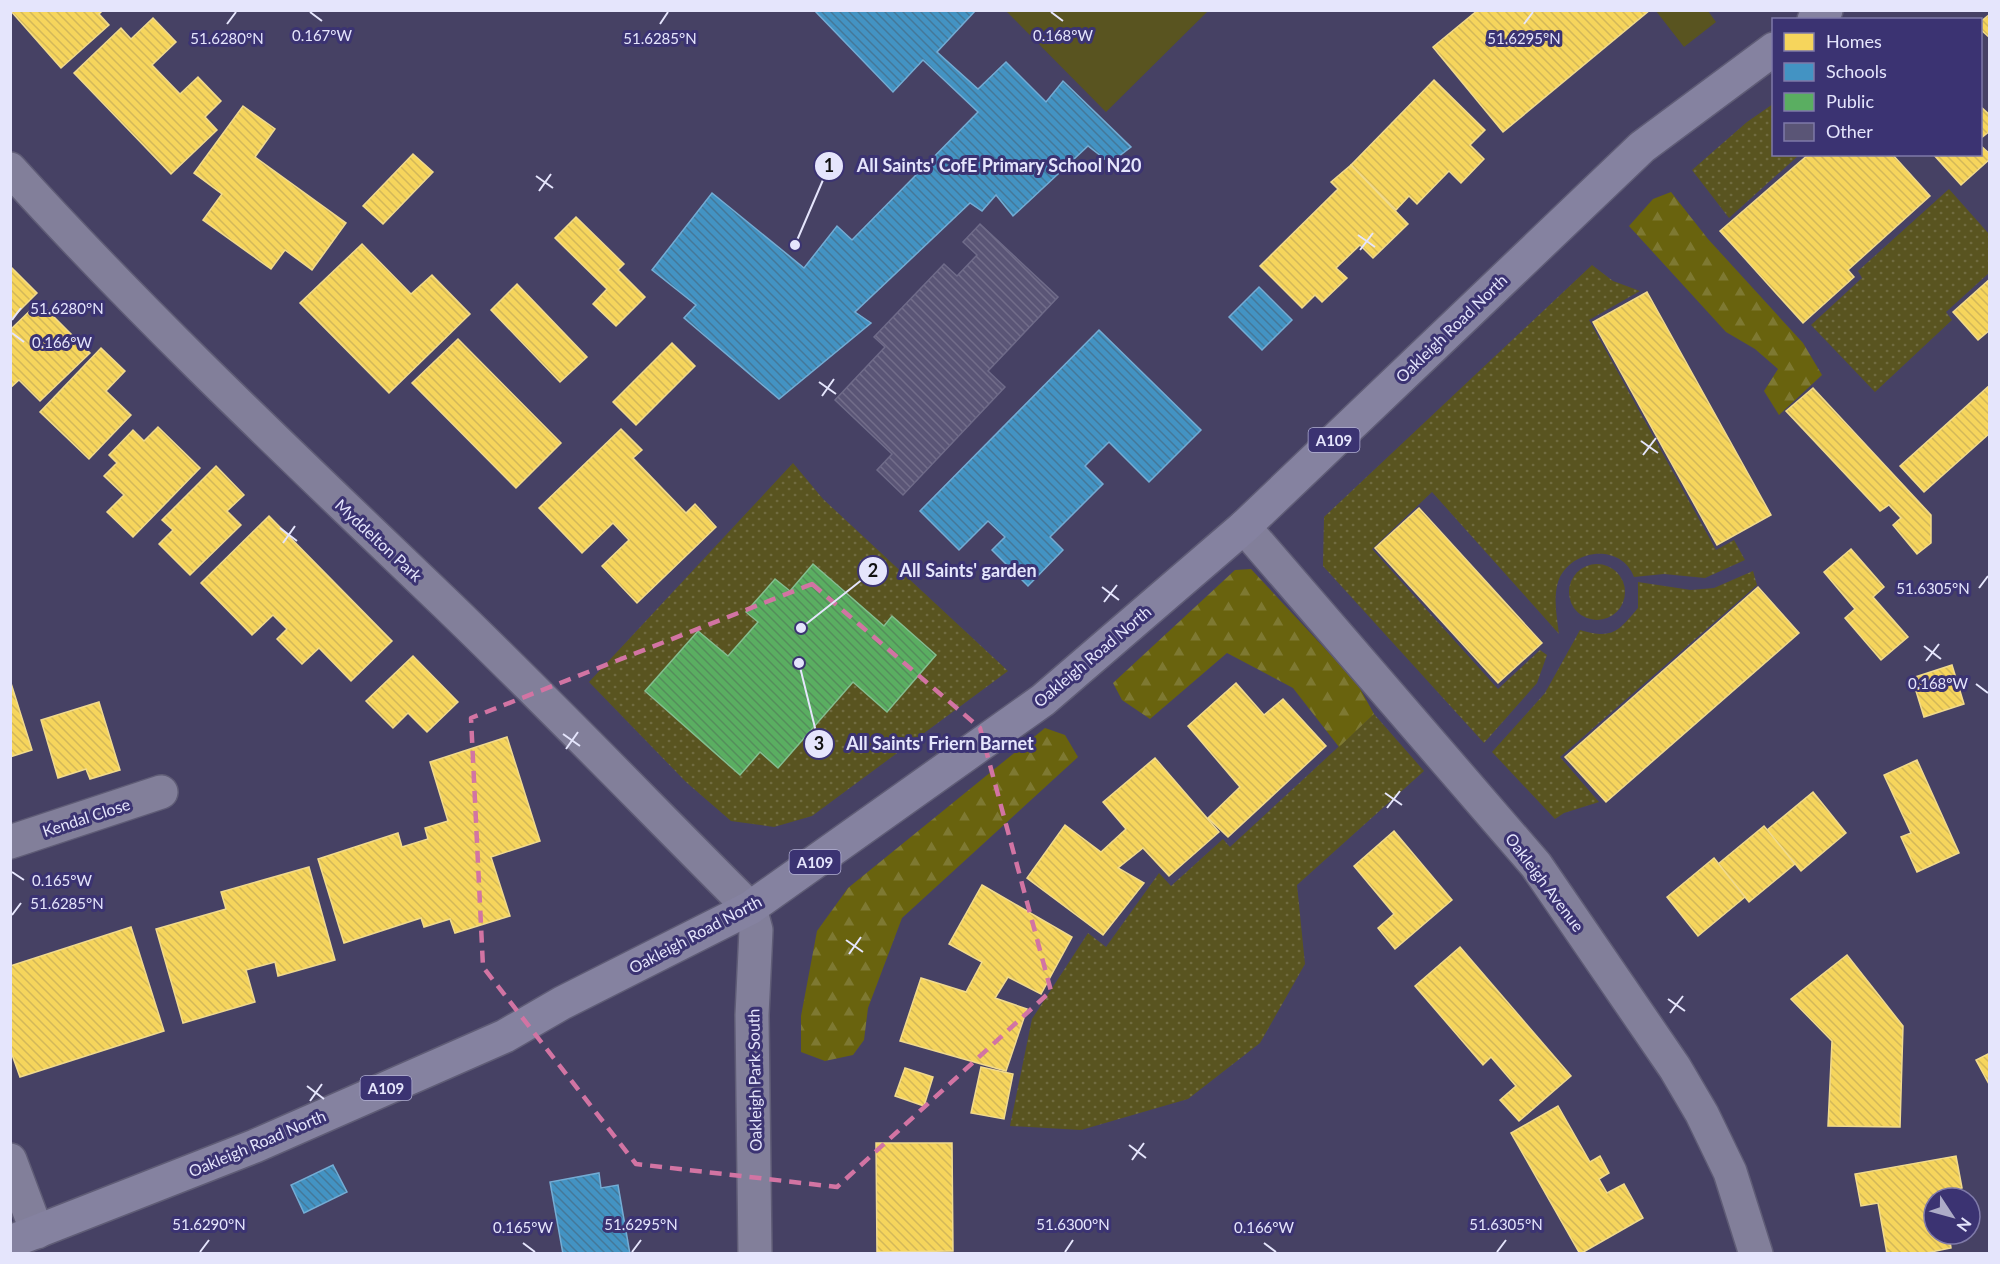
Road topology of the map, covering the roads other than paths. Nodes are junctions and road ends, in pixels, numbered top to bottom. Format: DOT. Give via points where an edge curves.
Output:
graph roads {
  1 [pos="1772,50"];
  2 [pos="10,169"];
  3 [pos="1244,527"];
  4 [pos="161,792"];
  5 [pos="10,842"];
  6 [pos="750,908"];
  7 [pos="10,1160"];
  8 [pos="24,1237"];
  9 [pos="755,1254"];
  10 [pos="1756,1254"];
  1 -- 3 [label="main road, Oakleigh Road North / A109" via="1642,147"];
  2 -- 6 [label="street, Myddelton Park" via="66,231 325,490 451,609"];
  3 -- 6 [label="main road, Oakleigh Road North / A109" via="1043,699"];
  3 -- 10 [label="street, Oakleigh Avenue" via="1536,865 1702,1114 1730,1172"];
  4 -- 5 [label="street, Kendal Close"];
  6 -- 8 [label="main road, Oakleigh Road North / A109" via="505,1036 255,1146"];
  6 -- 9 [label="street, Oakleigh Park South" via="756,930 752,1015"];
  7 -- 8 [label="street"];
}
